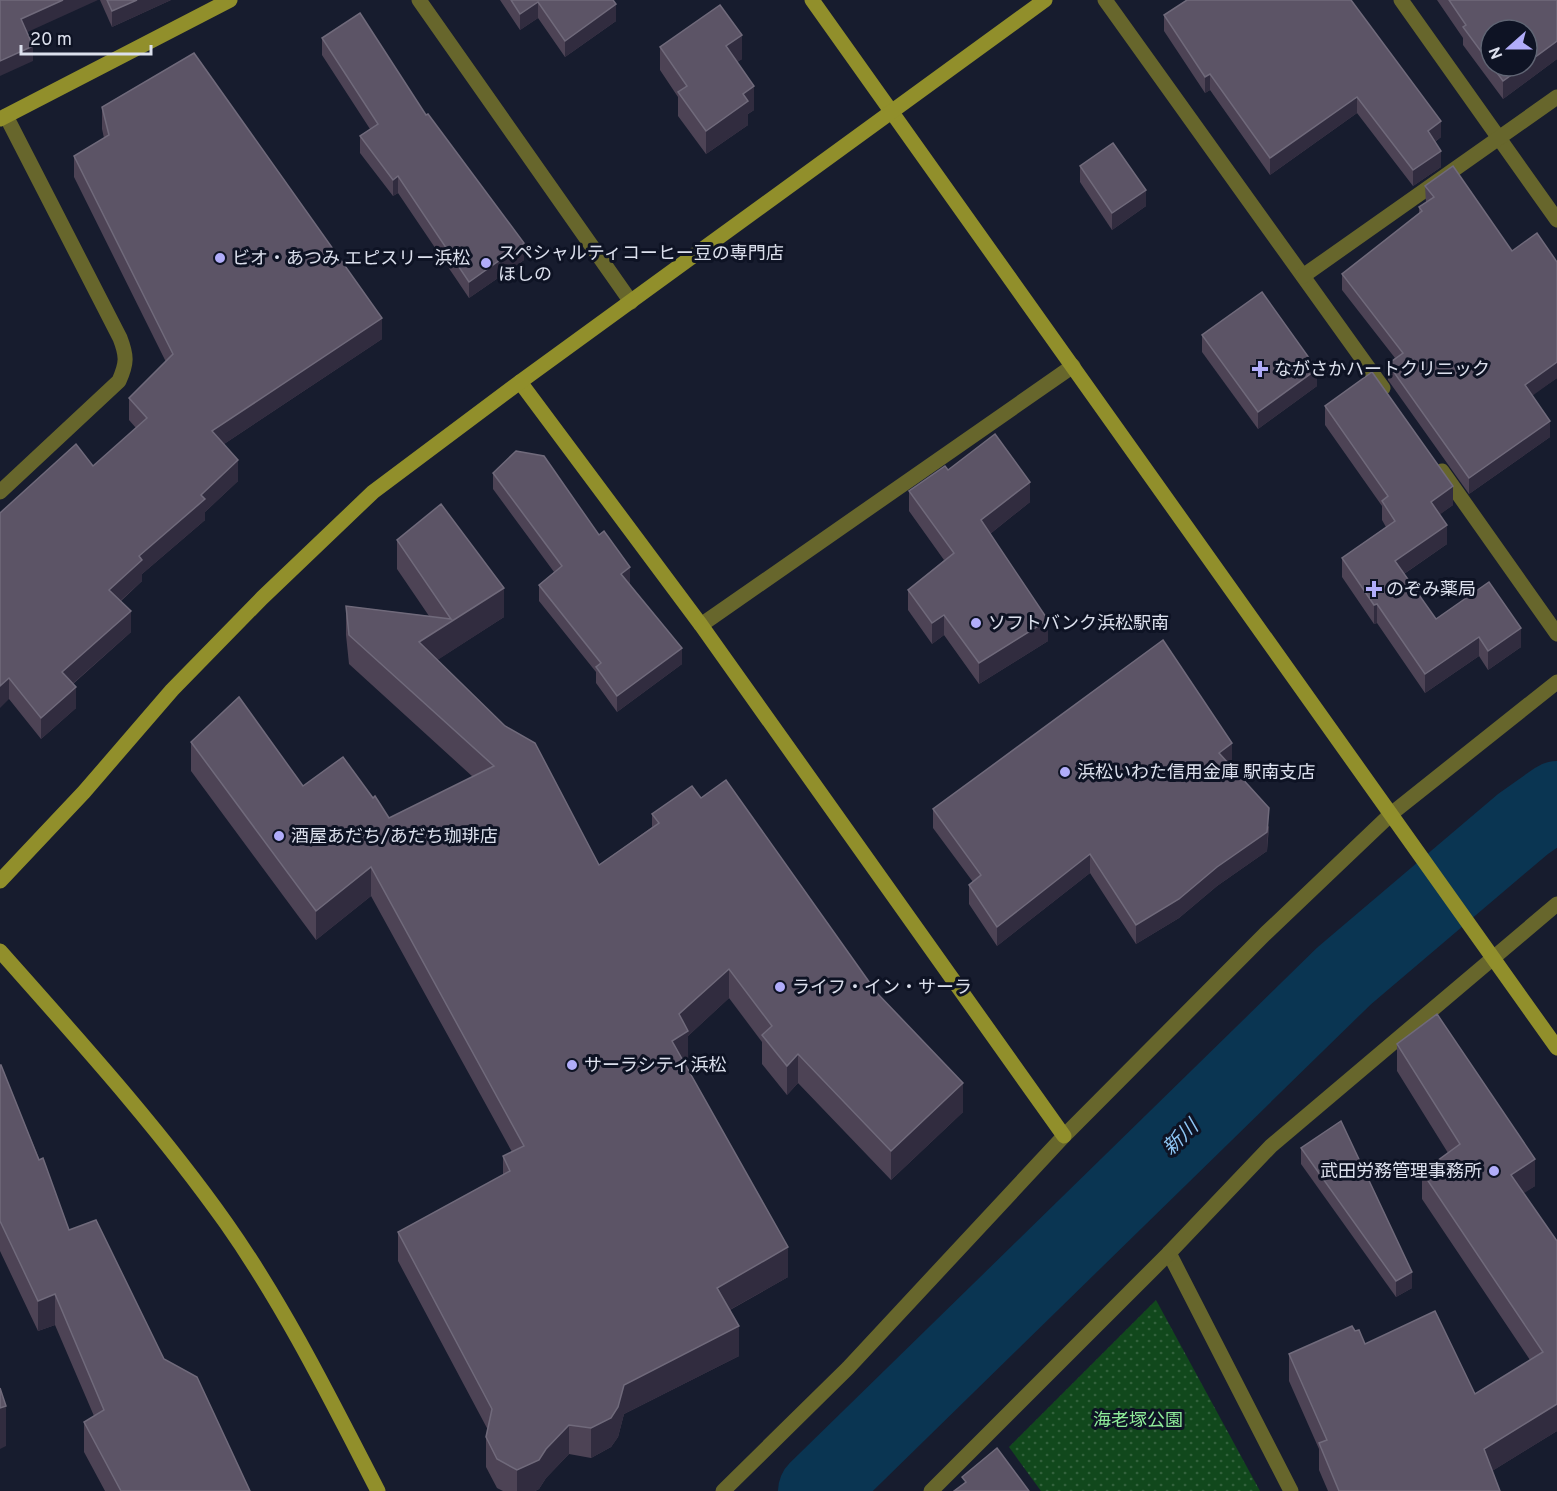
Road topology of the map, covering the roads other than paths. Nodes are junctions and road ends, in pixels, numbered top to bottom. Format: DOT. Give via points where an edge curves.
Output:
graph roads {
  1 [pos="230,0"];
  2 [pos="419,0"];
  3 [pos="812,0"];
  4 [pos="1046,0"];
  5 [pos="1105,0"];
  6 [pos="1401,0"];
  7 [pos="1557,97"];
  8 [pos="891,111"];
  9 [pos="3,118"];
  10 [pos="1500,138"];
  11 [pos="1557,220"];
  12 [pos="1303,276"];
  13 [pos="631,302"];
  14 [pos="1072,366"];
  15 [pos="520,382"];
  16 [pos="1392,402"];
  17 [pos="1434,460"];
  18 [pos="0,492"];
  19 [pos="700,625"];
  20 [pos="1557,634"];
  21 [pos="1557,682"];
  22 [pos="1391,814"];
  23 [pos="0,881"];
  24 [pos="1557,904"];
  25 [pos="0,951"];
  26 [pos="1493,957"];
  27 [pos="1557,1047"];
  28 [pos="1064,1136"];
  29 [pos="1169,1253"];
  30 [pos="378,1491"];
  31 [pos="723,1491"];
  32 [pos="931,1491"];
  33 [pos="1291,1491"];
  1 -- 9 [label="street"];
  2 -- 13 [label="street"];
  3 -- 8 [label="street"];
  4 -- 8 [label="street"];
  5 -- 12 [label="street"];
  6 -- 10 [label="street"];
  7 -- 10 [label="street"];
  8 -- 13 [label="street"];
  8 -- 14 [label="street"];
  9 -- 18 [label="street" via="126,352 119,381"];
  10 -- 11 [label="street"];
  10 -- 12 [label="street"];
  12 -- 16 [label="street"];
  13 -- 15 [label="street"];
  14 -- 19 [label="street"];
  14 -- 22 [label="street"];
  15 -- 19 [label="street"];
  15 -- 23 [label="street" via="373,492 307,553 172,690"];
  17 -- 20 [label="street"];
  19 -- 28 [label="street"];
  21 -- 22 [label="street"];
  22 -- 26 [label="street"];
  22 -- 28 [label="street"];
  24 -- 26 [label="street"];
  25 -- 30 [label="street" via="152,1125 227,1225 336,1408"];
  26 -- 27 [label="street"];
  26 -- 29 [label="street" via="1271,1146"];
  28 -- 31 [label="street" via="848,1368"];
  29 -- 32 [label="street"];
  29 -- 33 [label="street"];
}
